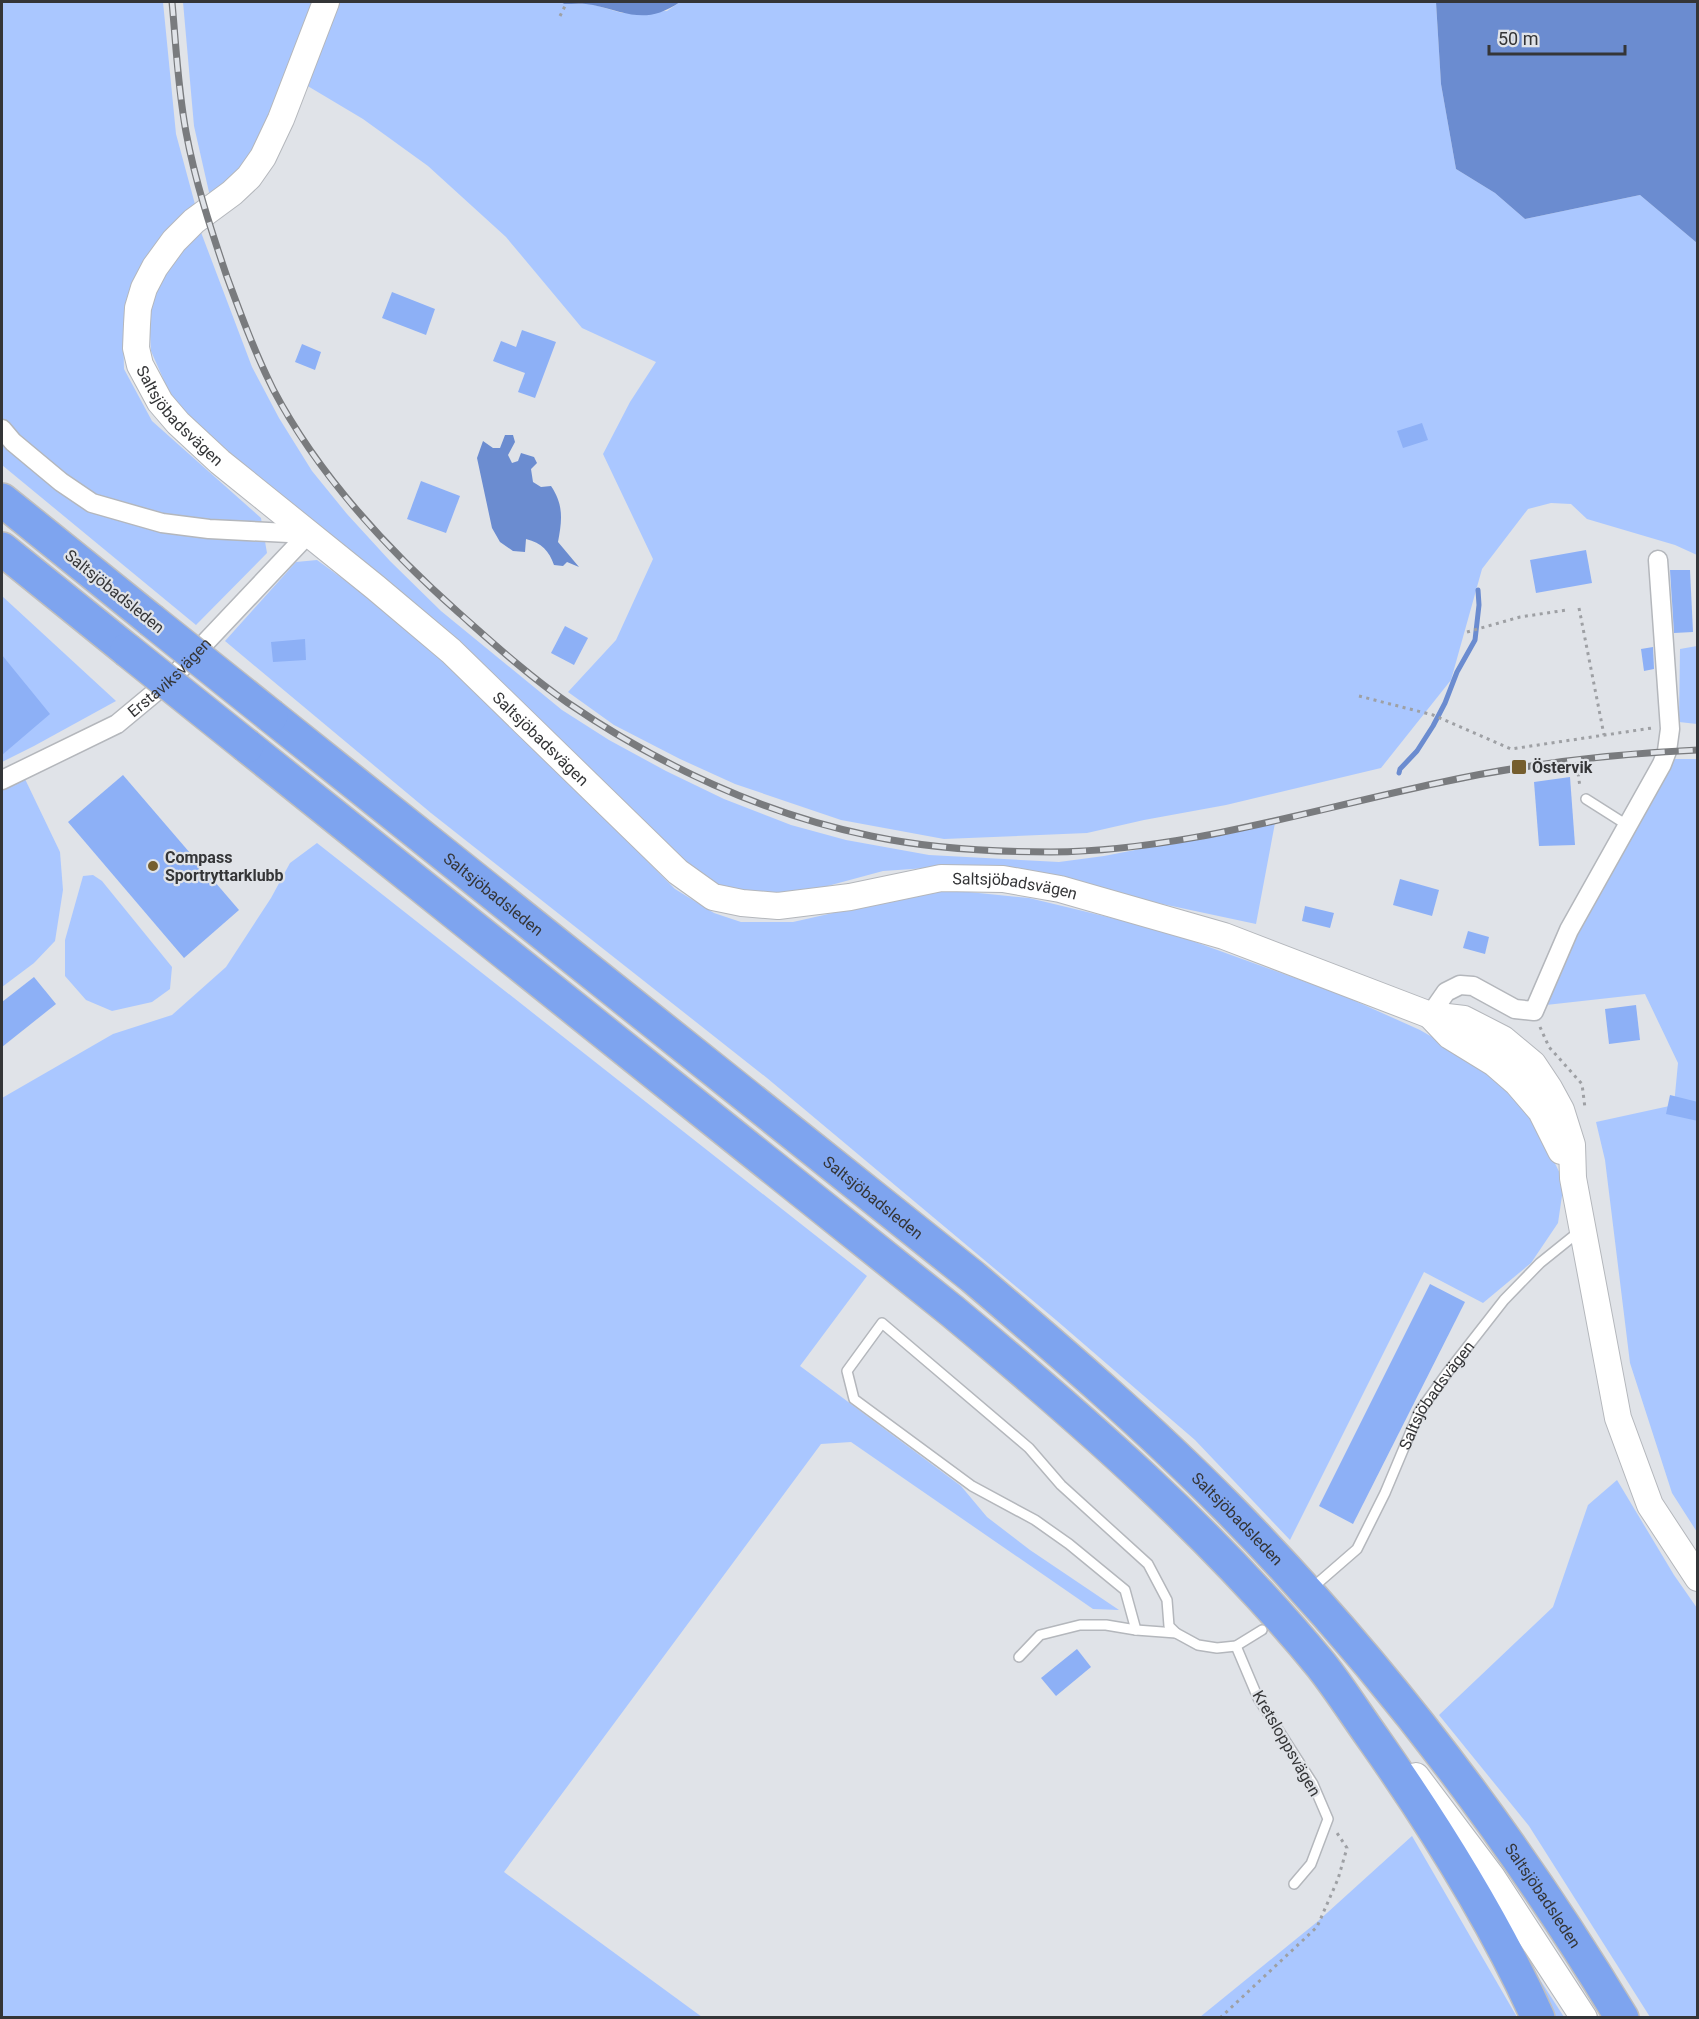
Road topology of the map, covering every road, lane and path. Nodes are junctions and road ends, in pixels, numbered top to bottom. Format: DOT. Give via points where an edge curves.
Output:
graph roads {
  1 [pos="326,2"];
  2 [pos="567,2"];
  3 [pos="560,16"];
  4 [pos="2,429"];
  5 [pos="2,500"];
  6 [pos="308,534"];
  7 [pos="2,549"];
  8 [pos="1658,560"];
  9 [pos="1579,608"];
  10 [pos="1567,610"];
  11 [pos="1467,632"];
  12 [pos="1359,696"];
  13 [pos="1670,729"];
  14 [pos="1604,735"];
  15 [pos="1577,766"];
  16 [pos="2,780"];
  17 [pos="1586,799"];
  18 [pos="1627,825"];
  19 [pos="1430,1015"];
  20 [pos="1583,1229"];
  21 [pos="1698,1578"];
  22 [pos="1319,1582"];
  23 [pos="1136,1630"];
  24 [pos="1262,1630"];
  25 [pos="1176,1633"];
  26 [pos="1236,1646"];
  27 [pos="1019,1656"];
  28 [pos="1322,1666"];
  29 [pos="1328,1819"];
  30 [pos="1294,1884"];
  31 [pos="1220,2018"];
  32 [pos="1538,2018"];
  33 [pos="1584,2018"];
  34 [pos="1623,2018"];
  1 -- 6 [label="street, Saltsjöbadsvägen" via="263,157 249,177 174,241 155,267 138,308 136,348 148,383 178,423"];
  2 -- 3 [label="path"];
  4 -- 6 [label="street" via="60,482 92,503 162,523"];
  5 -- 34 [label="highway, Saltsjöbadsleden, bridge" via="973,1277 1069,1359 1227,1507 1318,1605 1420,1725 1515,1852"];
  6 -- 16 [label="street, Erstaviksvägen" via="170,680 117,724"];
  6 -- 19 [label="street, Saltsjöbadsvägen" via="452,651 678,872 713,897 778,906 850,897 941,878 1003,879 1060,889 1224,936"];
  7 -- 28 [label="highway, Saltsjöbadsleden, bridge" via="1038,1383 1192,1526"];
  8 -- 13 [label="street"];
  9 -- 14 [label="path"];
  10 -- 11 [label="path" via="1520,617"];
  12 -- 14 [label="path" via="1433,716 1511,748"];
  13 -- 14 [label="path" via="1658,727"];
  13 -- 18 [label="street" via="1662,764"];
  15 -- 17 [label="path"];
  17 -- 18 [label="lane"];
  18 -- 19 [label="street" via="1569,930 1534,1011 1515,1009 1473,986 1460,985 1446,992"];
  19 -- 20 [label="street, Saltsjöbadsvägen" via="1450,1036 1494,1063 1541,1111 1573,1178"];
  20 -- 21 [label="street, Saltsjöbadsvägen" via="1618,1418 1650,1504"];
  20 -- 22 [label="lane, Saltsjöbadsvägen" via="1540,1263 1504,1300 1447,1373 1419,1412 1357,1549"];
  23 -- 25 [label="lane"];
  23 -- 25 [label="lane" via="1125,1590 1043,1526 972,1486 854,1399 846,1371 882,1323 1029,1448 1061,1485 1148,1564 1167,1600 1169,1626"];
  23 -- 27 [label="lane" via="1106,1624 1070,1628 1040,1635"];
  24 -- 26 [label="lane"];
  25 -- 26 [label="lane" via="1198,1645"];
  26 -- 29 [label="lane, Kretsloppsvägen" via="1258,1698 1313,1784"];
  28 -- 32 [label="highway" via="1463,1875"];
  28 -- 33 [label="street, Saltsjöbadsleden" via="1447,1816 1492,1877"];
  29 -- 30 [label="lane" via="1311,1864"];
  29 -- 31 [label="path" via="1347,1848 1317,1927"];
}
